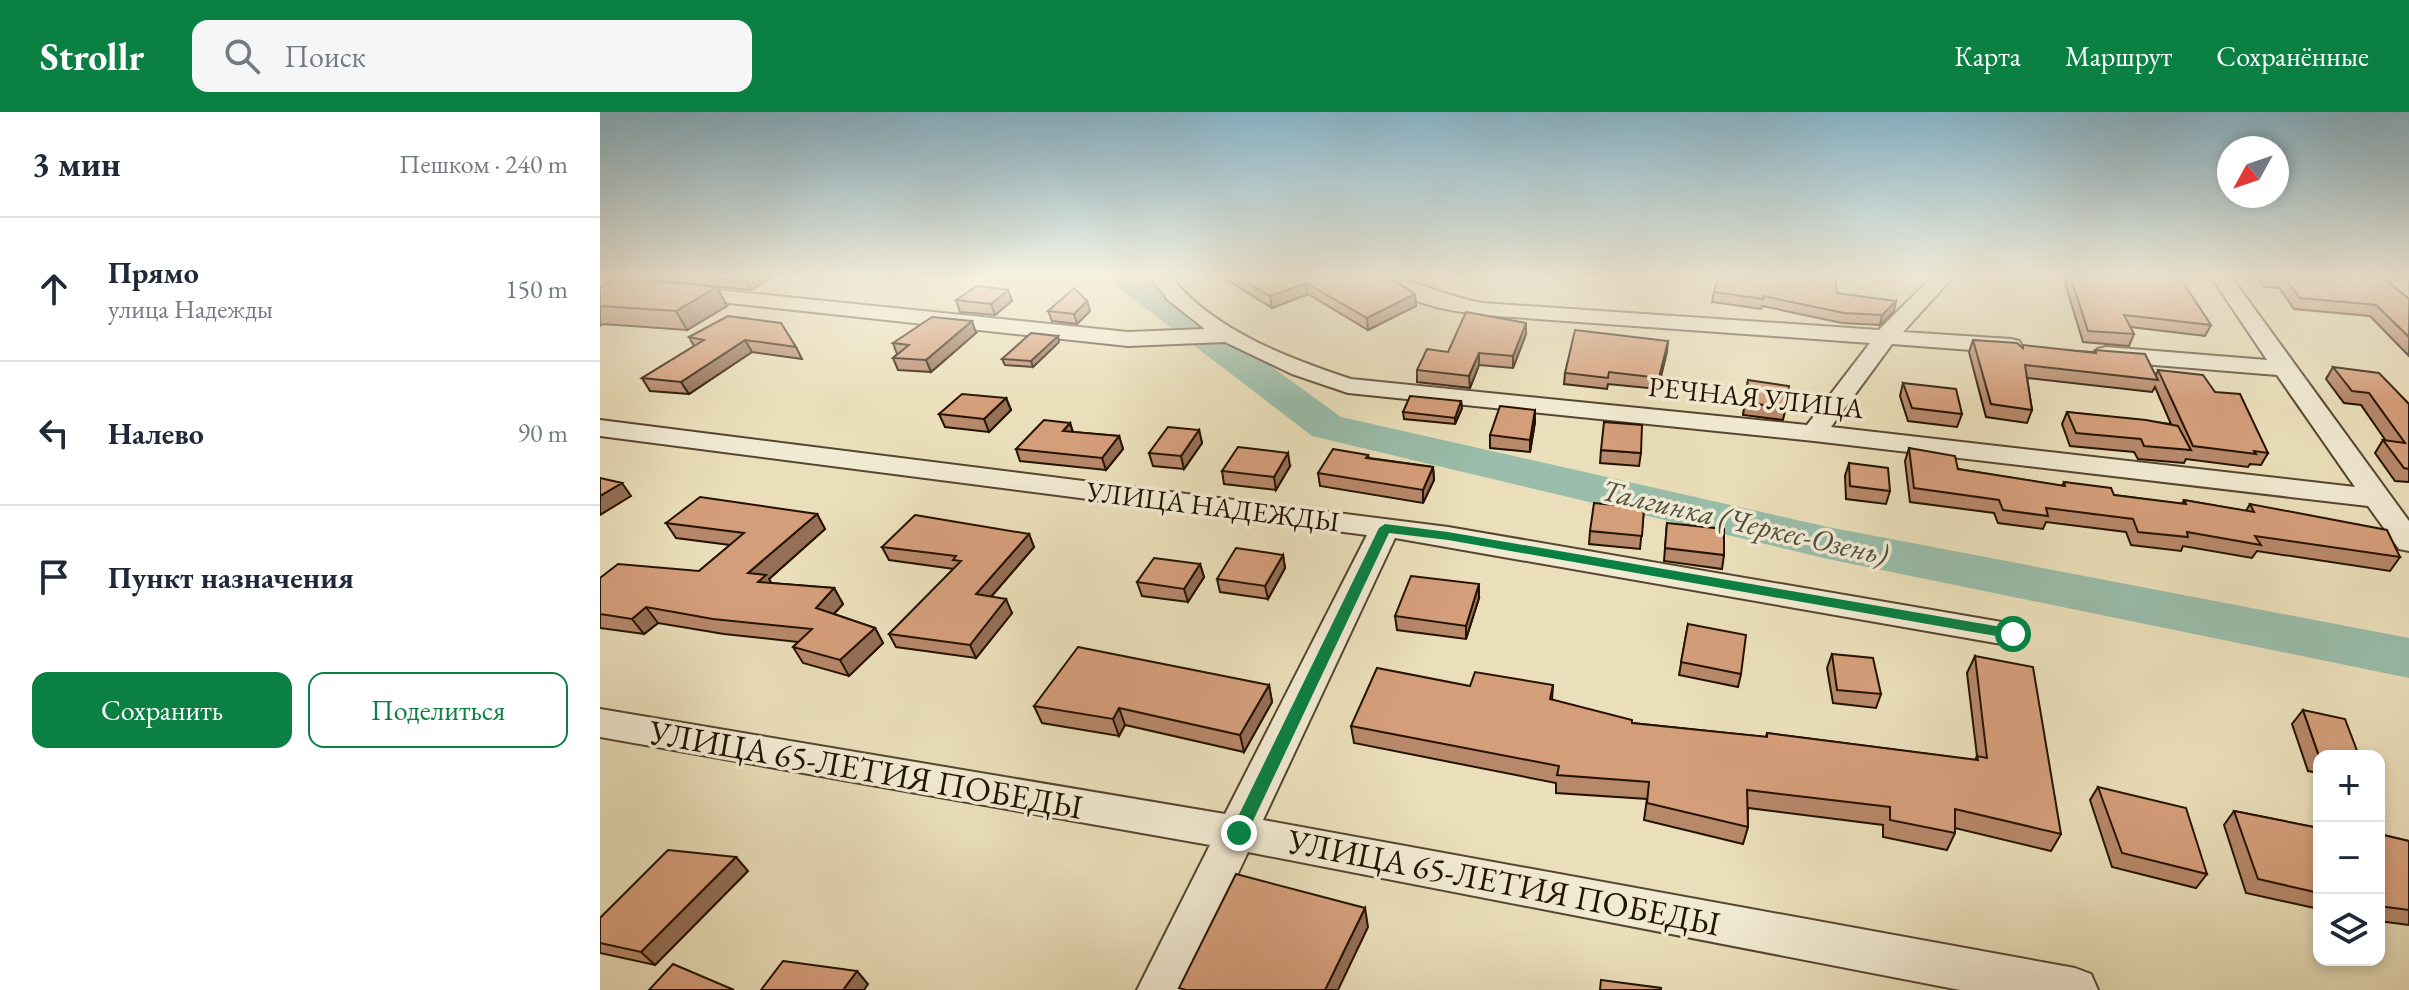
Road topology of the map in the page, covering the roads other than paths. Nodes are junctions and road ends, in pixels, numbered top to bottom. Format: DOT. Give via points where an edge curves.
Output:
graph roads {
  1 [pos="939,319"];
  2 [pos="1207,319"];
  3 [pos="1638,319"];
  4 [pos="1902,319"];
  5 [pos="2250,319"];
  6 [pos="1231,335"];
  7 [pos="1887,335"];
  8 [pos="2030,347"];
  9 [pos="2077,351"];
  10 [pos="2284,369"];
  11 [pos="600,428"];
  12 [pos="1814,433"];
  13 [pos="2376,498"];
  14 [pos="1385,528"];
  15 [pos="2409,542"];
  16 [pos="2013,634"];
  17 [pos="600,723"];
  18 [pos="1239,833"];
  19 [pos="1160,990"];
  20 [pos="2075,990"];
  1 -- 6 [label="street" via="1128,339"];
  2 -- 6 [label="street, РЕЧНАЯ УЛИЦА"];
  3 -- 7 [label="street"];
  4 -- 7 [label="street"];
  5 -- 10 [label="street"];
  6 -- 12 [label="street, РЕЧНАЯ УЛИЦА" via="1303,372 1348,386"];
  7 -- 8 [label="street"];
  7 -- 12 [label="street"];
  9 -- 10 [label="street"];
  10 -- 13 [label="street"];
  11 -- 14 [label="street, УЛИЦА НАДЕЖДЫ"];
  12 -- 13 [label="street, РЕЧНАЯ УЛИЦА"];
  13 -- 15 [label="street"];
  14 -- 16 [label="street, УЛИЦА НАДЕЖДЫ"];
  14 -- 18 [label="street"];
  17 -- 18 [label="street, УЛИЦА 65-ЛЕТИЯ ПОБЕДЫ"];
  18 -- 19 [label="street"];
  18 -- 20 [label="street, УЛИЦА 65-ЛЕТИЯ ПОБЕДЫ"];
}
